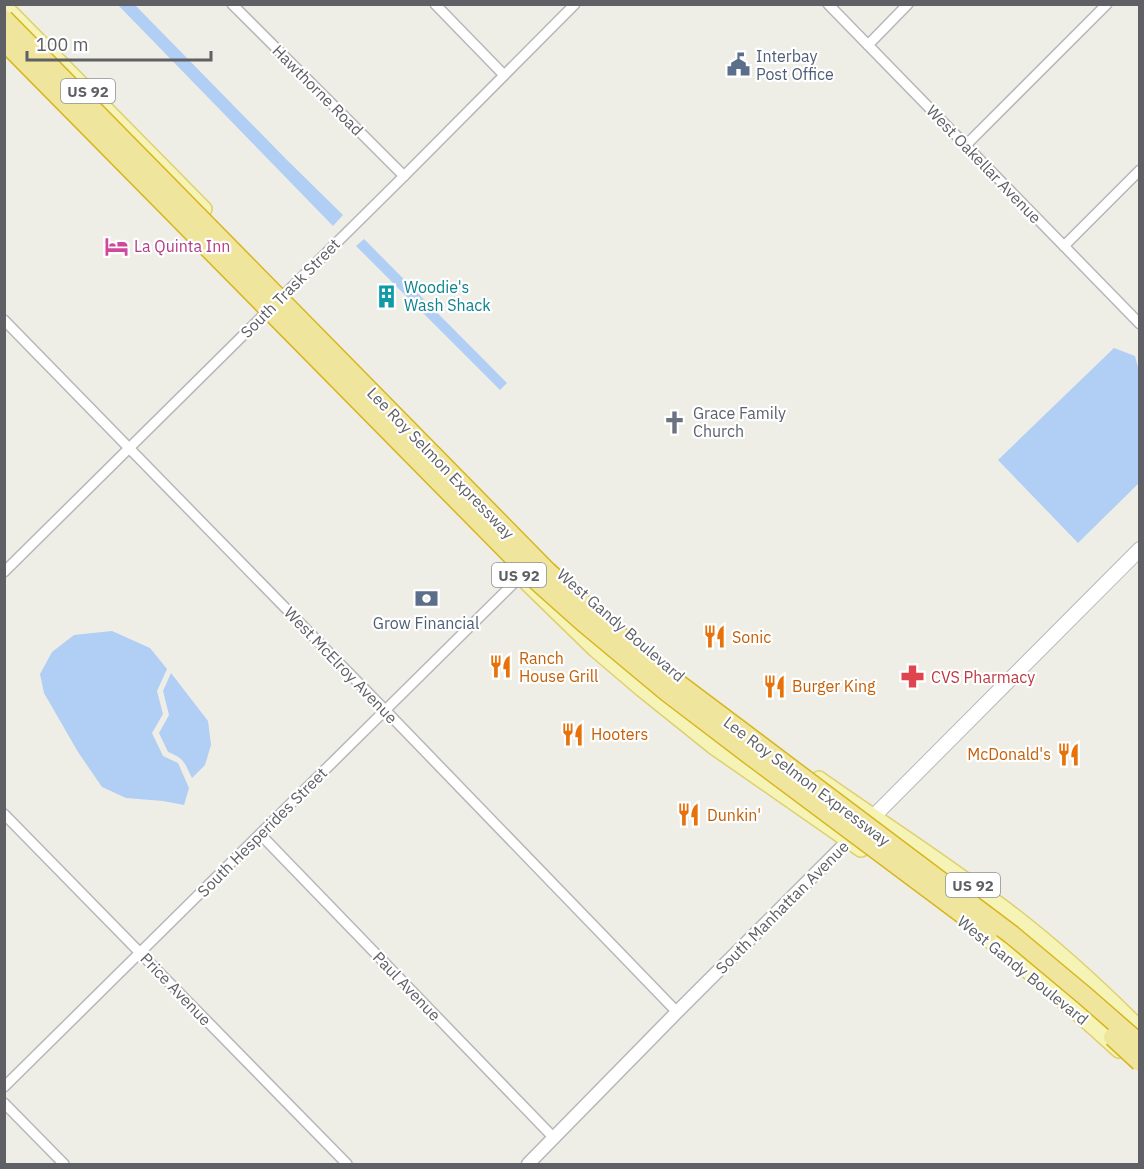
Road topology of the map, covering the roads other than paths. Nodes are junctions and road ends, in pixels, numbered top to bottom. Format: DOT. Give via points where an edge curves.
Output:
graph roads {
  1 [pos="232,4"];
  2 [pos="435,4"];
  3 [pos="575,4"];
  4 [pos="828,4"];
  5 [pos="908,4"];
  6 [pos="1107,4"];
  7 [pos="4,6"];
  8 [pos="4,19"];
  9 [pos="4,28"];
  10 [pos="28,30"];
  11 [pos="868,45"];
  12 [pos="5,49"];
  13 [pos="504,75"];
  14 [pos="966,146"];
  15 [pos="148,153"];
  16 [pos="1140,170"];
  17 [pos="404,176"];
  18 [pos="136,184"];
  19 [pos="1064,246"];
  20 [pos="285,292"];
  21 [pos="263,314"];
  22 [pos="4,320"];
  23 [pos="1140,324"];
  24 [pos="388,399"];
  25 [pos="129,448"];
  26 [pos="421,475"];
  27 [pos="1140,549"];
  28 [pos="5,571"];
  29 [pos="520,577"];
  30 [pos="589,602"];
  31 [pos="582,637"];
  32 [pos="385,710"];
  33 [pos="4,814"];
  34 [pos="873,817"];
  35 [pos="260,834"];
  36 [pos="849,840"];
  37 [pos="140,953"];
  38 [pos="677,1012"];
  39 [pos="1140,1030"];
  40 [pos="1140,1044"];
  41 [pos="1140,1062"];
  42 [pos="1140,1070"];
  43 [pos="4,1087"];
  44 [pos="4,1103"];
  45 [pos="554,1138"];
  46 [pos="64,1164"];
  47 [pos="347,1164"];
  48 [pos="528,1164"];
  1 -- 17 [label="street, Hawthorne Road"];
  2 -- 13 [label="street"];
  3 -- 13 [label="street, South Trask Street"];
  4 -- 11 [label="street, West Oakellar Avenue"];
  5 -- 11 [label="street"];
  6 -- 14 [label="street"];
  7 -- 10 [label="main road, West Gandy Boulevard / US 92"];
  8 -- 40 [label="highway, Lee Roy Selmon Expressway, bridge" via="547,571 592,612 676,682 1012,935"];
  9 -- 10 [label="main road" via="19,34"];
  10 -- 15 [label="main road, West Gandy Boulevard / US 92"];
  11 -- 14 [label="street, West Oakellar Avenue"];
  12 -- 15 [label="main road" via="31,51 45,57 130,143"];
  12 -- 18 [label="main road, West Gandy Boulevard / US 92"];
  12 -- 41 [label="highway, Lee Roy Selmon Expressway, bridge" via="537,581 645,674 742,750 1004,944"];
  13 -- 17 [label="street, South Trask Street"];
  14 -- 19 [label="street, West Oakellar Avenue"];
  15 -- 20 [label="main road, West Gandy Boulevard / US 92"];
  16 -- 19 [label="street"];
  17 -- 20 [label="street, South Trask Street"];
  18 -- 20 [label="main road" via="161,196 261,295"];
  18 -- 21 [label="main road, West Gandy Boulevard / US 92"];
  19 -- 23 [label="street, West Oakellar Avenue"];
  20 -- 21 [label="street, South Trask Street"];
  20 -- 24 [label="main road, West Gandy Boulevard / US 92"];
  21 -- 24 [label="main road" via="281,308 299,316 376,395"];
  21 -- 25 [label="street, South Trask Street"];
  21 -- 26 [label="main road, West Gandy Boulevard / US 92"];
  22 -- 25 [label="street, West McElroy Avenue"];
  24 -- 30 [label="main road, West Gandy Boulevard / US 92"];
  25 -- 28 [label="street, South Trask Street"];
  25 -- 32 [label="street, West McElroy Avenue"];
  26 -- 29 [label="main road, West Gandy Boulevard / US 92"];
  26 -- 30 [label="main road" via="464,502 558,596 572,603"];
  27 -- 34 [label="main road, South Manhattan Avenue"];
  29 -- 31 [label="main road, West Gandy Boulevard / US 92"];
  29 -- 32 [label="street, South Hesperides Street"];
  30 -- 34 [label="main road, West Gandy Boulevard / US 92" via="717,706"];
  31 -- 34 [label="main road" via="611,652 710,732 821,807 851,818"];
  31 -- 36 [label="main road, West Gandy Boulevard / US 92" via="713,746"];
  32 -- 35 [label="street, South Hesperides Street"];
  32 -- 38 [label="street, West McElroy Avenue"];
  33 -- 37 [label="street, Price Avenue"];
  34 -- 36 [label="main road, South Manhattan Avenue"];
  34 -- 39 [label="main road, West Gandy Boulevard / US 92" via="1037,934"];
  35 -- 37 [label="street, South Hesperides Street"];
  35 -- 45 [label="street, Paul Avenue"];
  36 -- 38 [label="street, South Manhattan Avenue"];
  36 -- 39 [label="main road" via="870,836 902,847 1034,940 1130,1028"];
  36 -- 42 [label="main road, West Gandy Boulevard / US 92" via="1019,963"];
  37 -- 43 [label="street, South Hesperides Street"];
  37 -- 47 [label="street, Price Avenue"];
  38 -- 45 [label="street, South Manhattan Avenue"];
  44 -- 46 [label="street"];
  45 -- 48 [label="street, South Manhattan Avenue"];
}
